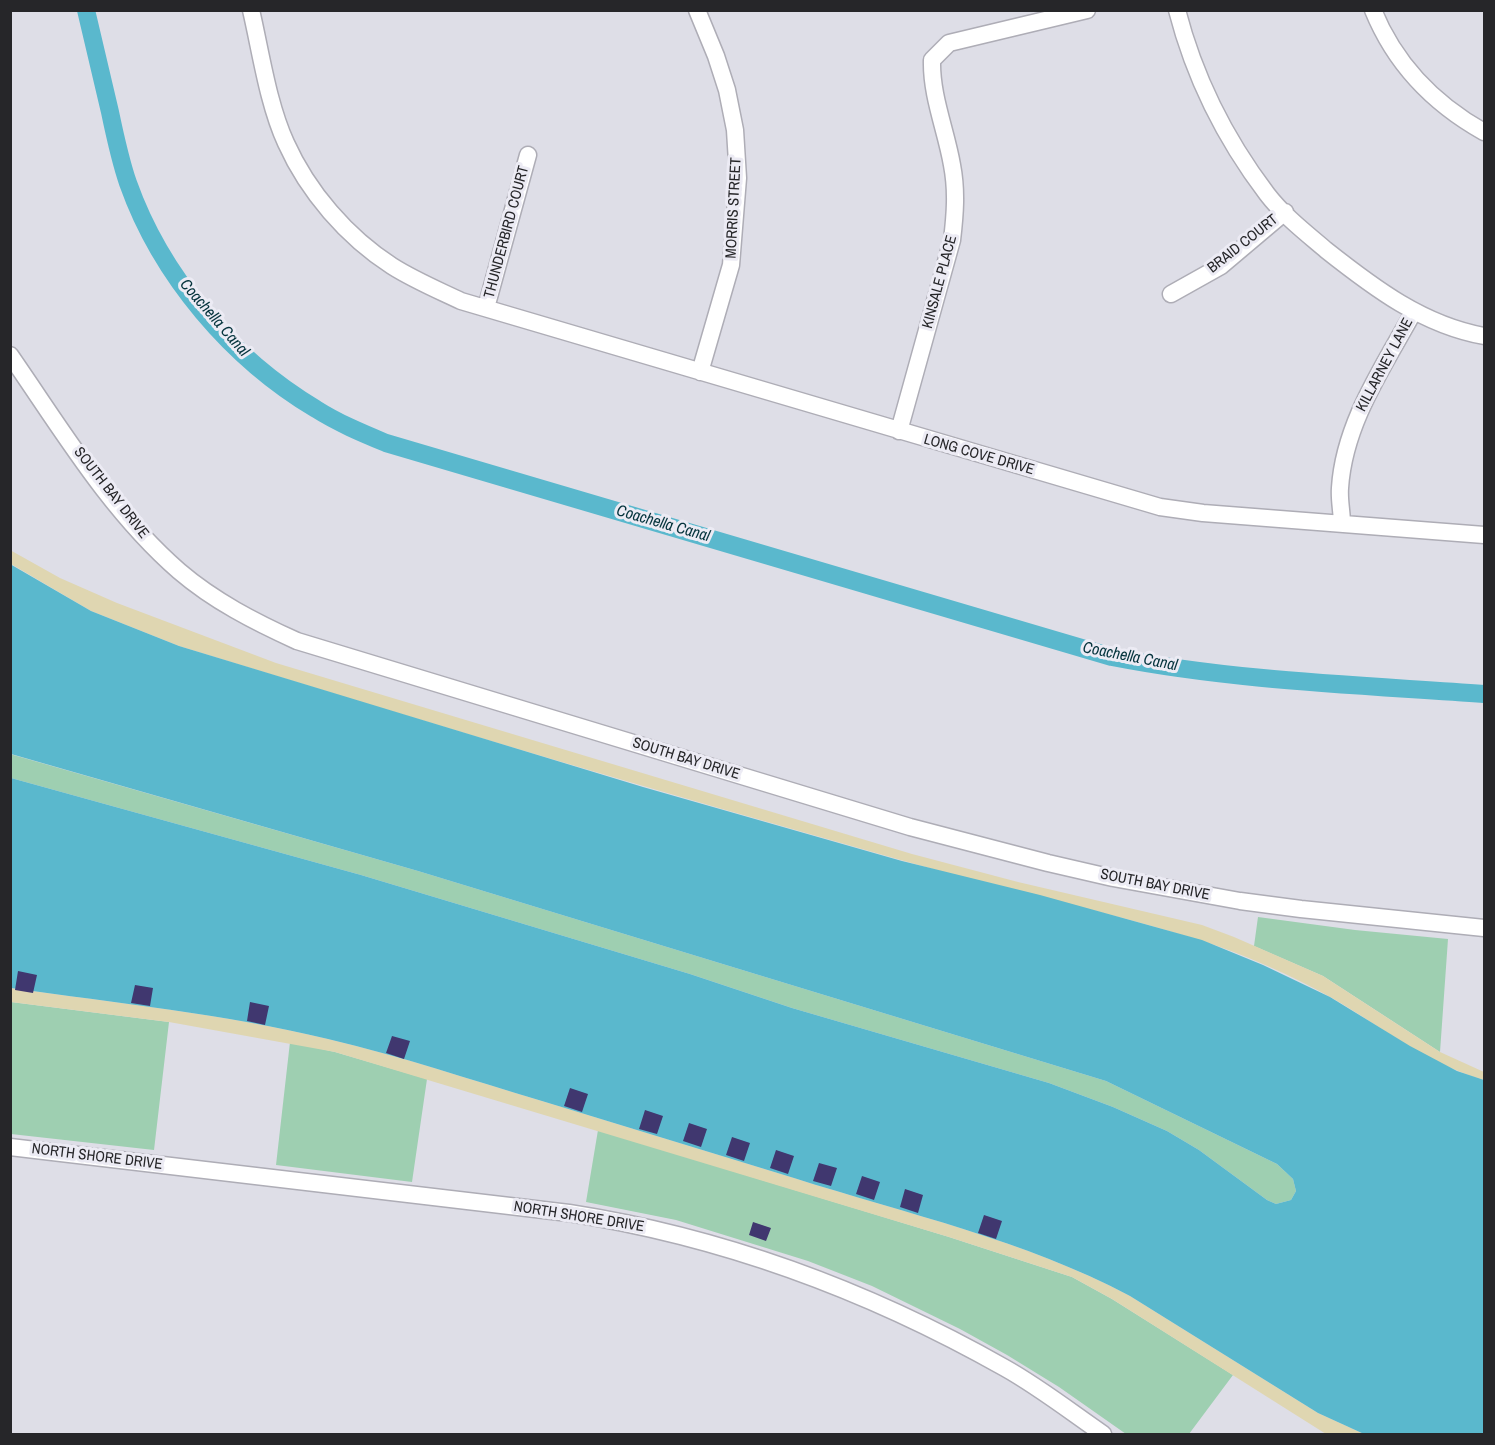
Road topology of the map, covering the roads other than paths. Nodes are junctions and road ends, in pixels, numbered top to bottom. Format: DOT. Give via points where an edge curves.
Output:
graph roads {
  1 [pos="251,10"];
  2 [pos="697,10"];
  3 [pos="1087,10"];
  4 [pos="1177,10"];
  5 [pos="1373,10"];
  6 [pos="1485,132"];
  7 [pos="528,155"];
  8 [pos="1285,212"];
  9 [pos="1171,294"];
  10 [pos="486,308"];
  11 [pos="1414,311"];
  12 [pos="1485,336"];
  13 [pos="10,355"];
  14 [pos="700,372"];
  15 [pos="899,431"];
  16 [pos="1342,524"];
  17 [pos="1485,535"];
  18 [pos="1485,928"];
  19 [pos="10,1147"];
  20 [pos="1103,1434"];
  1 -- 10 [label="street, LONG COVE DRIVE" via="285,141 327,209 358,241 391,265 452,297"];
  2 -- 14 [label="street, MORRIS STREET" via="728,90 738,178 731,265"];
  3 -- 15 [label="street, KINSALE PLACE" via="949,43 932,60 932,80 952,164 956,213"];
  4 -- 8 [label="street" via="1202,84 1234,146 1268,195"];
  5 -- 6 [label="street" via="1382,31 1412,74 1441,104"];
  7 -- 10 [label="street, THUNDERBIRD COURT"];
  8 -- 9 [label="street, BRAID COURT" via="1221,266"];
  8 -- 11 [label="street" via="1355,273"];
  10 -- 14 [label="street, LONG COVE DRIVE"];
  11 -- 12 [label="street" via="1434,322"];
  11 -- 16 [label="street, KILLARNEY LANE" via="1360,408 1350,437 1340,488"];
  13 -- 18 [label="street, SOUTH BAY DRIVE" via="100,483 151,544 180,571 240,614 297,641 910,826 1048,863 1240,901"];
  14 -- 15 [label="street, LONG COVE DRIVE"];
  15 -- 16 [label="street, LONG COVE DRIVE" via="1160,507"];
  16 -- 17 [label="street, LONG COVE DRIVE"];
  19 -- 20 [label="street, NORTH SHORE DRIVE" via="569,1213 704,1242 883,1305 1006,1369"];
}
